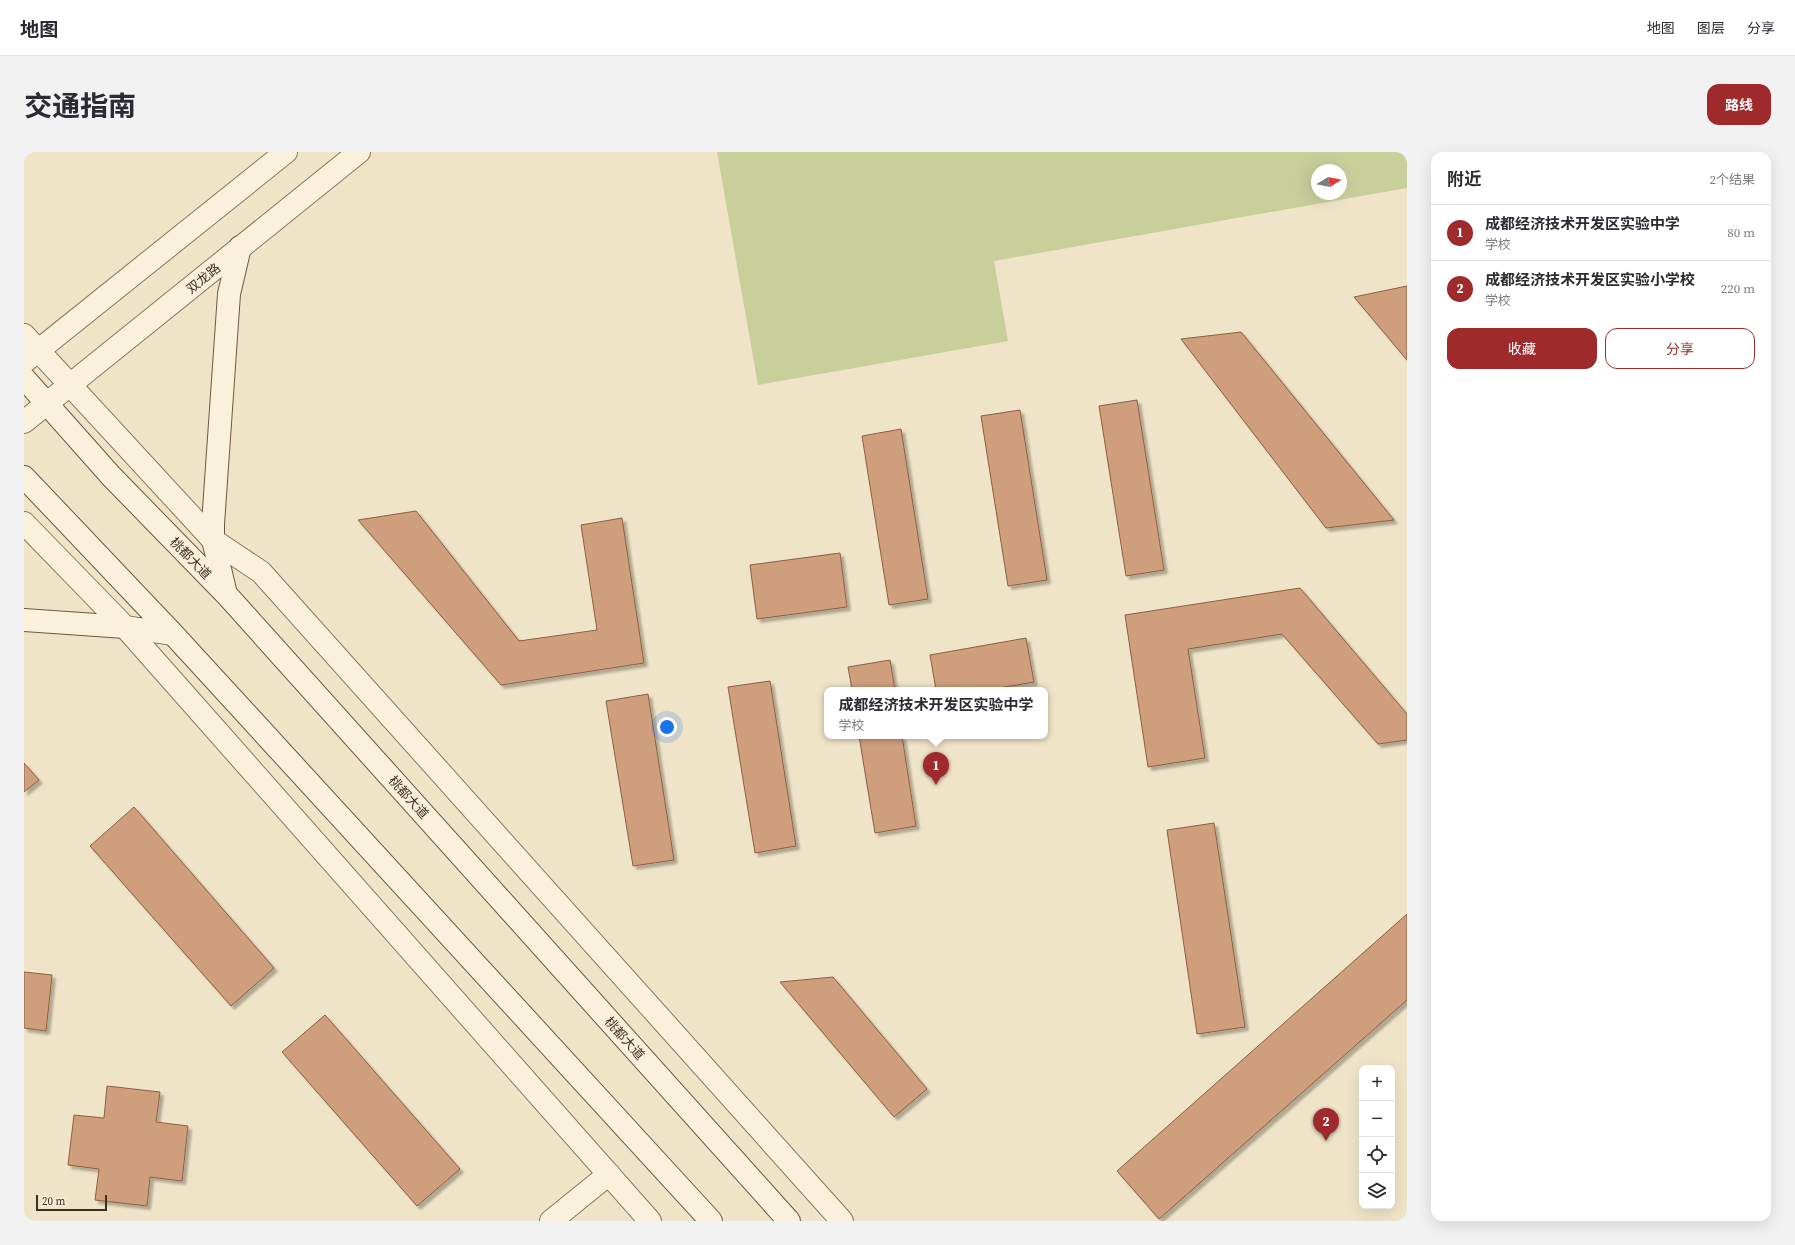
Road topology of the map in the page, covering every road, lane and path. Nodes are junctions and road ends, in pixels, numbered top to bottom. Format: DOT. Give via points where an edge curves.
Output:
graph roads {
  1 [pos="286,152"];
  2 [pos="359,152"];
  3 [pos="240,247"];
  4 [pos="29,349"];
  5 [pos="24,378"];
  6 [pos="71,385"];
  7 [pos="47,404"];
  8 [pos="24,422"];
  9 [pos="24,477"];
  10 [pos="24,522"];
  11 [pos="213,540"];
  12 [pos="226,594"];
  13 [pos="24,620"];
  14 [pos="125,627"];
  15 [pos="173,634"];
  16 [pos="608,1174"];
  17 [pos="551,1221"];
  18 [pos="650,1221"];
  19 [pos="711,1221"];
  20 [pos="789,1221"];
  21 [pos="842,1221"];
  1 -- 4 [label="street"];
  2 -- 3 [label="street, 双龙路"];
  3 -- 6 [label="street, 双龙路"];
  3 -- 11 [label="street" via="229,294"];
  4 -- 6 [label="street"];
  5 -- 7 [label="street, 桃都大道"];
  6 -- 7 [label="street, 双龙路"];
  6 -- 11 [label="street"];
  7 -- 8 [label="street, 双龙路"];
  7 -- 12 [label="street, 桃都大道" via="111,476"];
  9 -- 15 [label="street"];
  10 -- 14 [label="street"];
  11 -- 12 [label="street"];
  11 -- 21 [label="street" via="261,572"];
  12 -- 20 [label="street, 桃都大道"];
  13 -- 14 [label="street"];
  14 -- 15 [label="street"];
  14 -- 16 [label="street"];
  15 -- 19 [label="street"];
  16 -- 17 [label="street"];
  16 -- 18 [label="street"];
}
